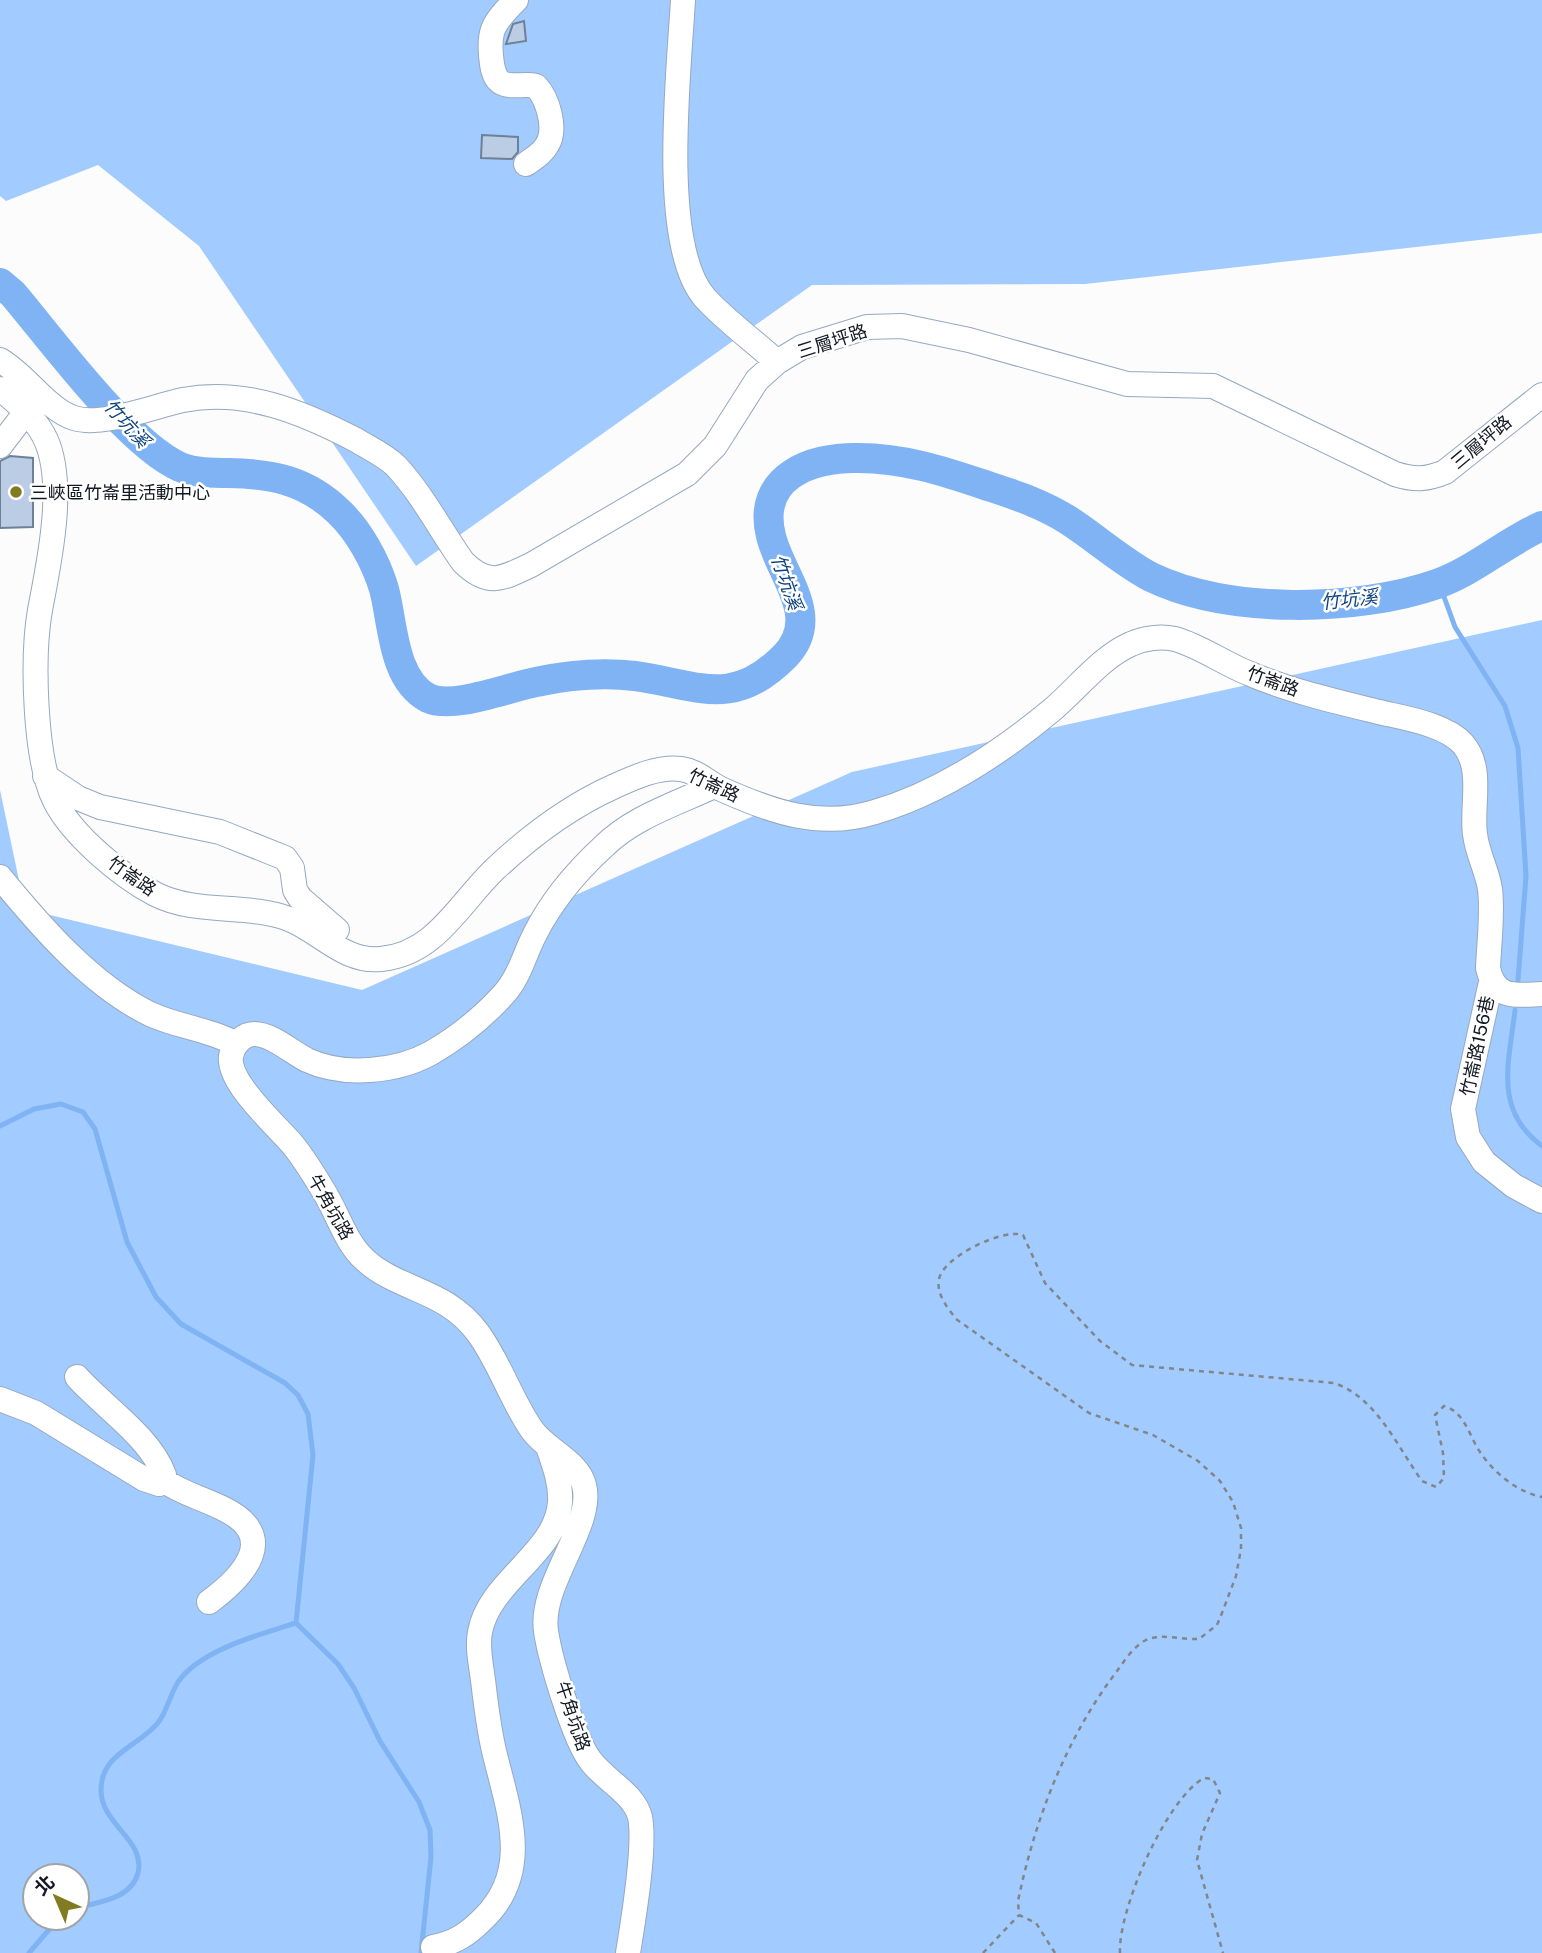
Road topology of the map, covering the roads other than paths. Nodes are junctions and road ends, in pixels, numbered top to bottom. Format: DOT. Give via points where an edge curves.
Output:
graph roads {
  1 [pos="516,0"];
  2 [pos="683,0"];
  3 [pos="526,164"];
  4 [pos="0,360"];
  5 [pos="777,362"];
  6 [pos="0,390"];
  7 [pos="1542,395"];
  8 [pos="26,412"];
  9 [pos="0,446"];
  10 [pos="46,776"];
  11 [pos="714,786"];
  12 [pos="0,877"];
  13 [pos="444,927"];
  14 [pos="1491,982"];
  15 [pos="1542,993"];
  16 [pos="236,1044"];
  17 [pos="1542,1201"];
  18 [pos="77,1377"];
  19 [pos="0,1399"];
  20 [pos="550,1450"];
  21 [pos="163,1480"];
  22 [pos="209,1602"];
  23 [pos="433,1947"];
  24 [pos="628,1953"];
  1 -- 3 [label="street" via="499,17 489,44 497,78 503,84 536,86 547,108 552,132 548,144"];
  2 -- 5 [label="street" via="675,200 682,253 704,297"];
  4 -- 5 [label="street, 三層坪路" via="27,378 59,411 87,421 219,397 291,409 376,452 404,476 463,562 477,576 489,579 531,565 687,474 715,446 758,380"];
  5 -- 7 [label="street, 三層坪路" via="802,347 867,327 902,326 969,340 1107,380 1213,386 1412,480 1445,472"];
  6 -- 8 [label="street, 竹崙路"];
  8 -- 9 [label="street"];
  8 -- 10 [label="street, 竹崙路" via="46,439 52,465 54,503 36,650"];
  10 -- 13 [label="street" via="100,807 220,832 285,858 292,868 295,890 310,910 361,943 395,944"];
  10 -- 13 [label="street, 竹崙路" via="65,818 117,870 171,901 274,914 296,921 359,959 384,959 416,949"];
  11 -- 13 [label="street, 竹崙路" via="693,772 674,768 645,774 574,807 489,875"];
  11 -- 14 [label="street, 竹崙路" via="797,818 828,820 874,813 936,789 974,767 1050,711 1121,649 1162,637 1182,641 1276,684 1422,724 1463,744 1475,781 1474,832 1490,888"];
  11 -- 16 [label="street" via="629,825 606,844 555,902 504,993 430,1054 402,1065 361,1070 331,1068 308,1060 259,1033 246,1035"];
  12 -- 16 [label="street" via="70,954 119,995 151,1014 215,1032"];
  14 -- 15 [label="street" via="1498,992 1508,995"];
  14 -- 17 [label="street, 竹崙路156巷" via="1463,1109 1468,1137 1484,1162"];
  16 -- 20 [label="street, 牛角坑路" via="232,1069 244,1090 301,1155 348,1240 365,1260 430,1293 478,1333 533,1431"];
  18 -- 21 [label="street" via="142,1439 161,1467"];
  19 -- 21 [label="street" via="36,1413 153,1484"];
  20 -- 23 [label="street" via="560,1505 550,1531 485,1614 480,1634 487,1709 514,1832 514,1862 505,1892 489,1913 468,1934"];
  20 -- 24 [label="street, 牛角坑路" via="575,1468 584,1485 585,1507 545,1614 547,1636 588,1758 633,1802 640,1816"];
  21 -- 22 [label="street" via="231,1513 250,1535 252,1557 238,1580"];
}
